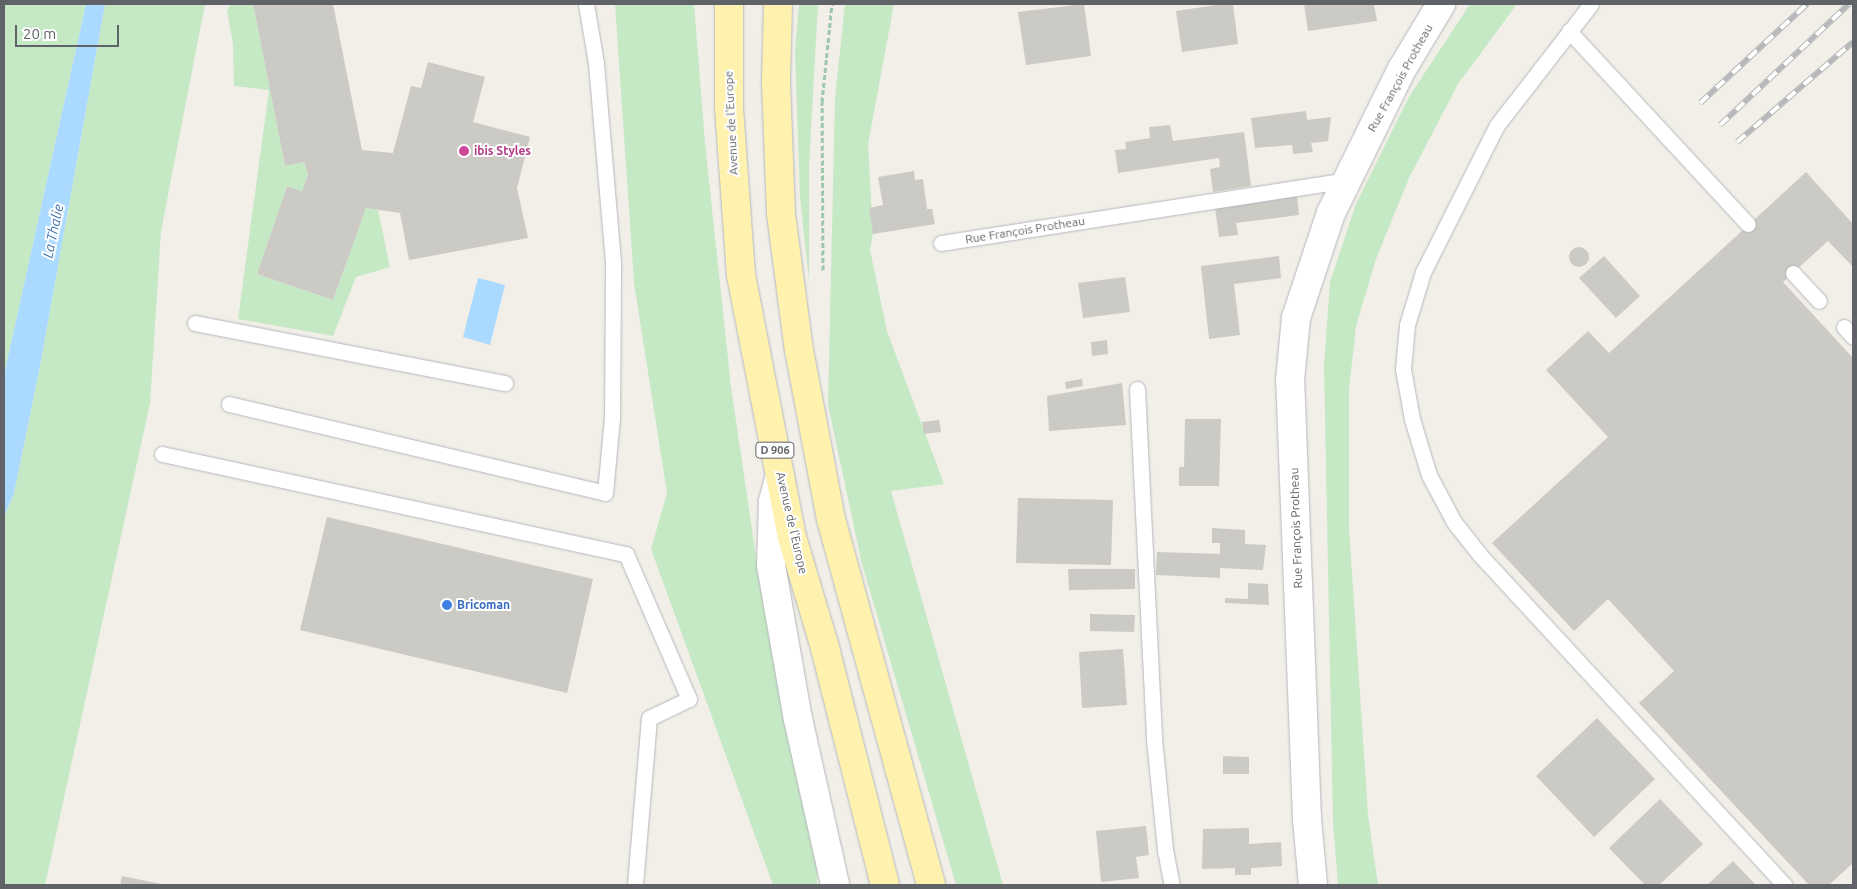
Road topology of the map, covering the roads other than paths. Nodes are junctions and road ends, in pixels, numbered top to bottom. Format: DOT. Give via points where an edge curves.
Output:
graph roads {
  1 [pos="586,4"];
  2 [pos="729,4"];
  3 [pos="778,4"];
  4 [pos="1441,4"];
  5 [pos="1591,4"];
  6 [pos="1569,31"];
  7 [pos="1347,180"];
  8 [pos="1748,224"];
  9 [pos="941,243"];
  10 [pos="1793,273"];
  11 [pos="1819,301"];
  12 [pos="195,323"];
  13 [pos="505,384"];
  14 [pos="1137,389"];
  15 [pos="230,404"];
  16 [pos="162,454"];
  17 [pos="780,475"];
  18 [pos="635,885"];
  19 [pos="835,885"];
  20 [pos="885,885"];
  21 [pos="931,885"];
  22 [pos="1172,885"];
  23 [pos="1313,885"];
  24 [pos="1785,885"];
  1 -- 15 [label="lane" via="596,63 613,262 612,418 605,493"];
  2 -- 17 [label="main road, Avenue de l'Europe / D 906" via="729,108 741,275"];
  3 -- 21 [label="main road" via="776,83 782,214 799,350 831,519"];
  4 -- 7 [label="street, Rue François Protheau" via="1402,69"];
  5 -- 6 [label="lane"];
  6 -- 8 [label="lane"];
  6 -- 24 [label="lane" via="1497,125 1423,272 1407,324 1404,360 1412,419 1428,475 1454,522 1480,555"];
  7 -- 9 [label="lane, Rue François Protheau"];
  7 -- 23 [label="street, Rue François Protheau" via="1313,261 1296,318 1290,381 1307,819"];
  10 -- 11 [label="lane"];
  12 -- 13 [label="lane"];
  14 -- 22 [label="lane" via="1154,739 1165,850"];
  16 -- 18 [label="lane" via="626,554 689,699 649,718"];
  17 -- 19 [label="street" via="773,502 771,565 798,719"];
  17 -- 20 [label="main road, Avenue de l'Europe / D 906" via="792,537 825,648"];
}
